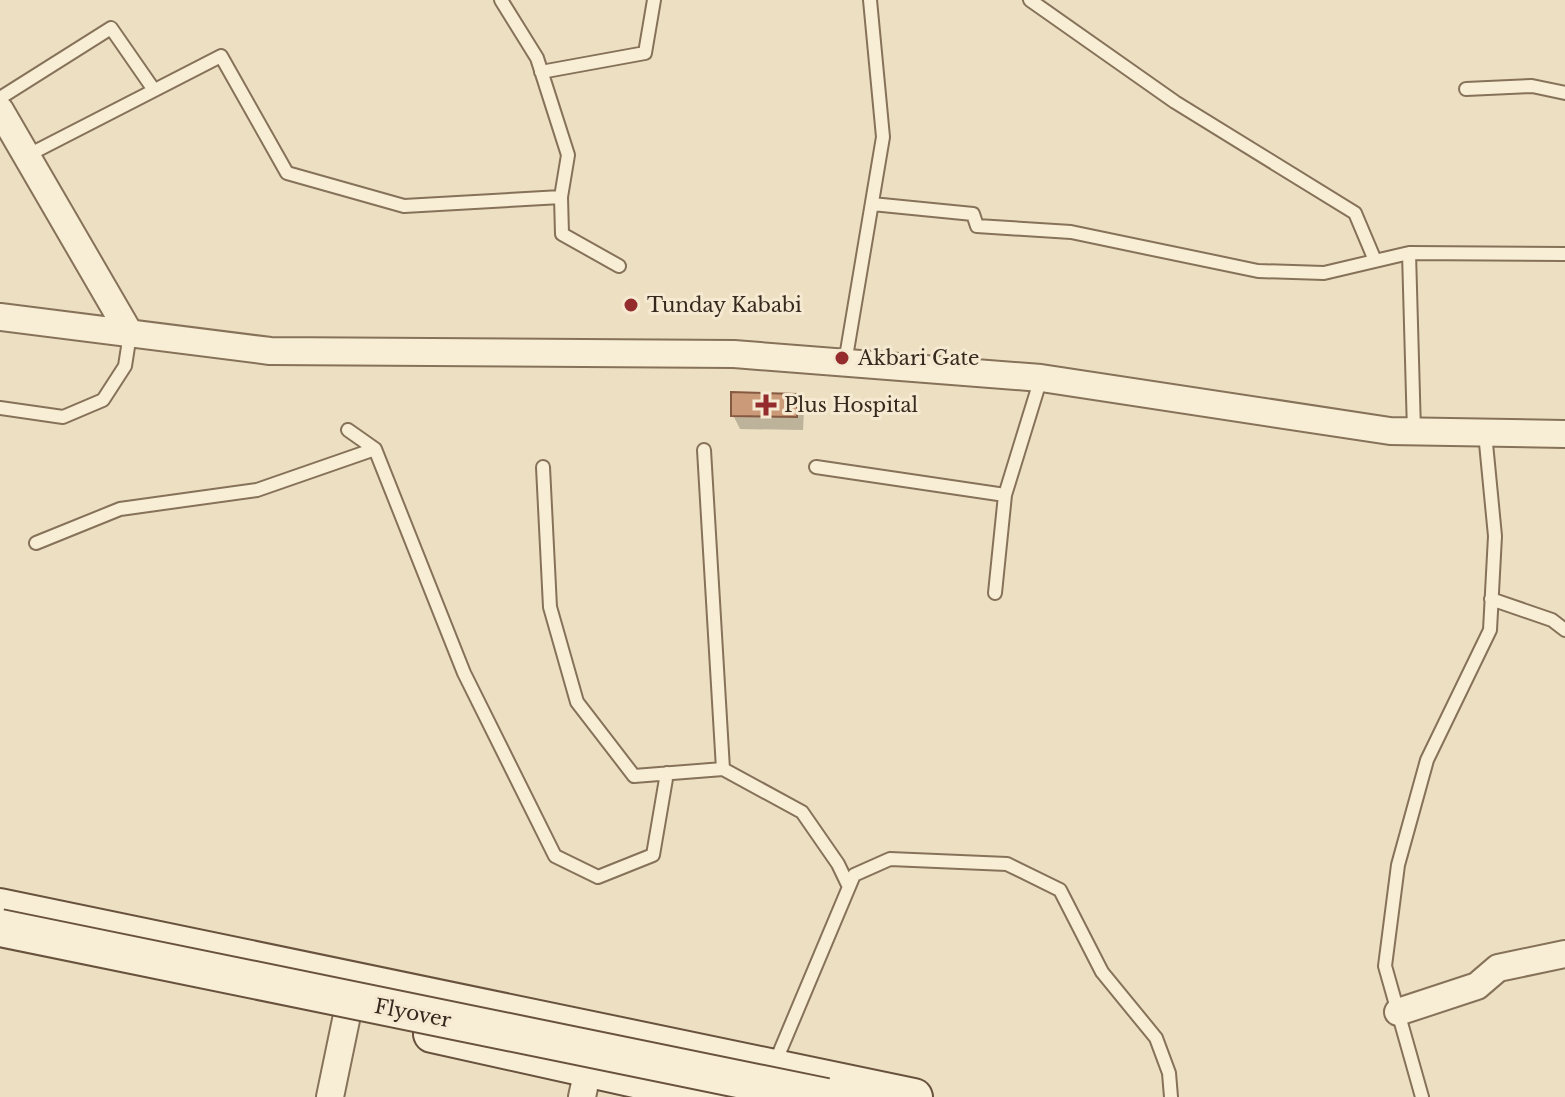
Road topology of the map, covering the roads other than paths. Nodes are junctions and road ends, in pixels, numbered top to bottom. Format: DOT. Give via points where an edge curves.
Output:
graph roads {
  1 [pos="501,0"];
  2 [pos="654,0"];
  3 [pos="870,0"];
  4 [pos="1030,0"];
  5 [pos="541,72"];
  6 [pos="1466,89"];
  7 [pos="154,90"];
  8 [pos="1565,93"];
  9 [pos="0,98"];
  10 [pos="0,110"];
  11 [pos="38,150"];
  12 [pos="561,197"];
  13 [pos="872,204"];
  14 [pos="1409,253"];
  15 [pos="1565,254"];
  16 [pos="1374,258"];
  17 [pos="619,266"];
  18 [pos="0,317"];
  19 [pos="130,334"];
  20 [pos="845,363"];
  21 [pos="1041,378"];
  22 [pos="0,408"];
  23 [pos="348,430"];
  24 [pos="1414,431"];
  25 [pos="1485,433"];
  26 [pos="1565,434"];
  27 [pos="375,449"];
  28 [pos="704,450"];
  29 [pos="543,467"];
  30 [pos="816,467"];
  31 [pos="1005,495"];
  32 [pos="36,543"];
  33 [pos="995,593"];
  34 [pos="1491,599"];
  35 [pos="1565,630"];
  36 [pos="723,769"];
  37 [pos="667,773"];
  38 [pos="849,887"];
  39 [pos="0,907"];
  40 [pos="0,928"];
  41 [pos="0,945"];
  42 [pos="1565,954"];
  43 [pos="355,1005"];
  44 [pos="1398,1012"];
  45 [pos="774,1066"];
  46 [pos="585,1083"];
  47 [pos="330,1097"];
  48 [pos="716,1097"];
  49 [pos="826,1097"];
  50 [pos="914,1097"];
  51 [pos="1171,1097"];
  52 [pos="1422,1097"];
  1 -- 5 [label="lane"];
  2 -- 5 [label="lane" via="645,53"];
  3 -- 13 [label="lane" via="883,137"];
  4 -- 16 [label="lane" via="1175,102 1355,213"];
  5 -- 12 [label="lane" via="568,155"];
  6 -- 8 [label="lane" via="1532,86"];
  7 -- 9 [label="lane" via="111,28"];
  7 -- 11 [label="lane"];
  7 -- 12 [label="lane" via="221,56 287,173 404,206"];
  10 -- 19 [label="street"];
  12 -- 17 [label="lane" via="562,234"];
  13 -- 16 [label="lane" via="973,214 977,226 1071,232 1258,271 1324,273"];
  13 -- 20 [label="lane"];
  14 -- 15 [label="lane"];
  14 -- 16 [label="lane"];
  14 -- 24 [label="lane"];
  18 -- 19 [label="street"];
  19 -- 20 [label="street" via="270,351 734,354"];
  19 -- 22 [label="lane" via="125,366 103,400 63,417"];
  20 -- 21 [label="street"];
  21 -- 24 [label="street"];
  21 -- 31 [label="lane"];
  23 -- 27 [label="lane"];
  24 -- 25 [label="street"];
  25 -- 26 [label="street"];
  25 -- 34 [label="lane" via="1495,536"];
  27 -- 32 [label="lane" via="257,490 120,509"];
  27 -- 37 [label="lane" via="464,673 555,856 598,877 653,855"];
  28 -- 36 [label="lane"];
  29 -- 37 [label="lane" via="550,607 577,702 634,776"];
  30 -- 31 [label="lane"];
  31 -- 33 [label="lane"];
  34 -- 35 [label="lane" via="1552,620"];
  34 -- 44 [label="lane" via="1490,630 1427,760 1398,865 1385,966"];
  36 -- 37 [label="lane"];
  36 -- 38 [label="lane" via="802,812"];
  38 -- 45 [label="lane"];
  38 -- 51 [label="lane" via="854,875 890,859 1007,864 1060,890 1102,972 1156,1038"];
  39 -- 43 [label="main road"];
  40 -- 49 [label="main road, Flyover, bridge"];
  41 -- 43 [label="main road"];
  42 -- 44 [label="street" via="1498,968 1477,986"];
  43 -- 45 [label="main road"];
  43 -- 46 [label="main road"];
  43 -- 47 [label="street"];
  44 -- 52 [label="lane"];
  45 -- 50 [label="main road"];
  46 -- 48 [label="main road"];
}
